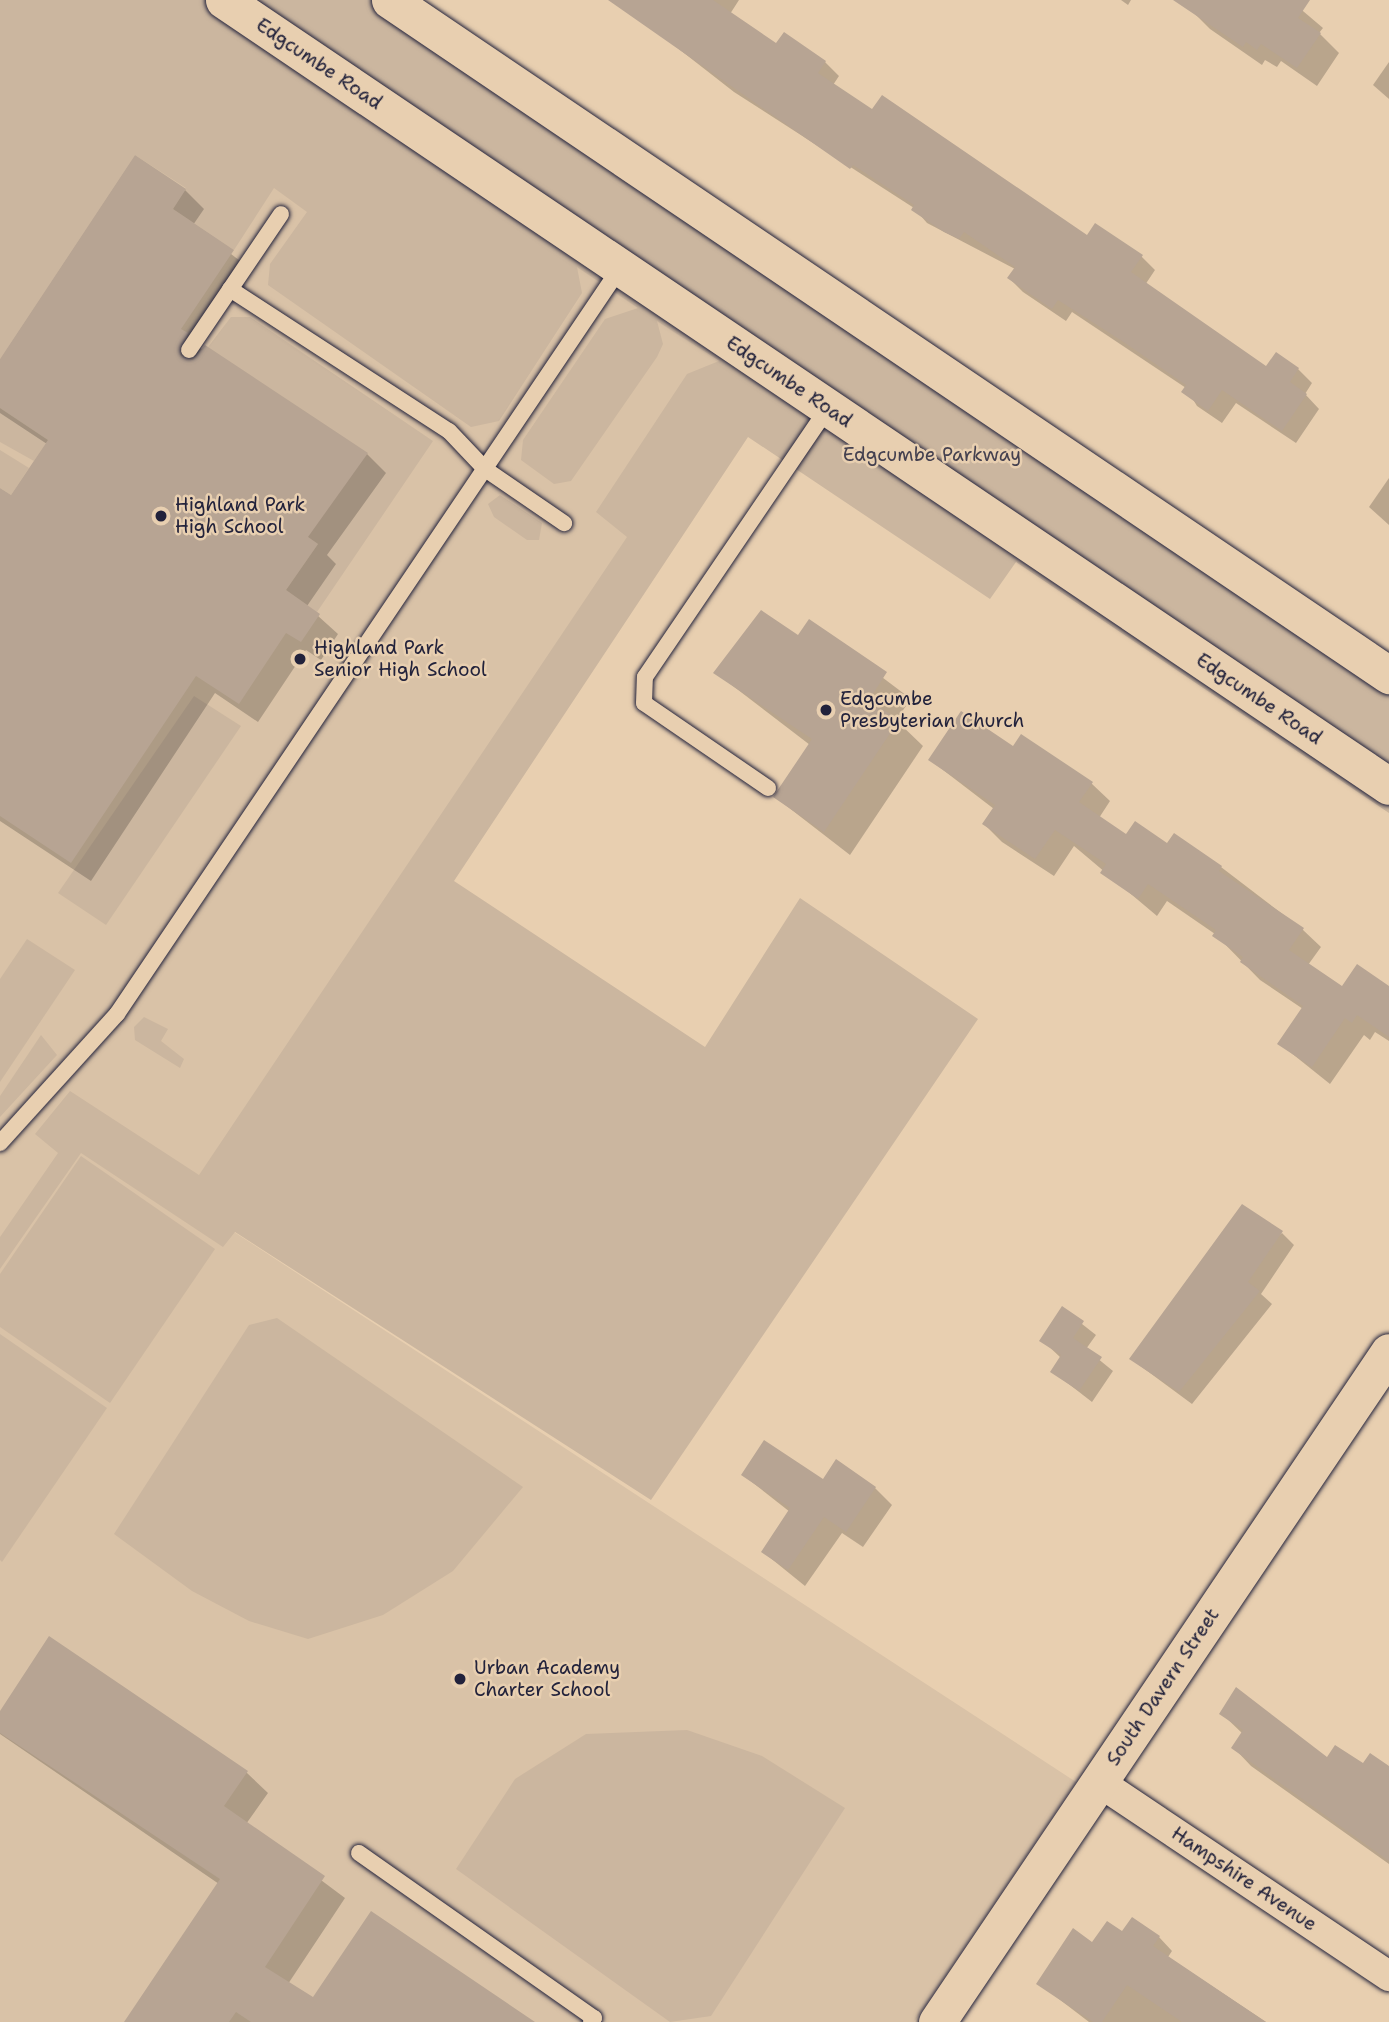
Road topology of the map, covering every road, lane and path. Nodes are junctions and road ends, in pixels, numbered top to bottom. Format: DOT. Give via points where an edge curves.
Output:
graph roads {
  1 [pos="224,0"];
  2 [pos="390,0"];
  3 [pos="281,214"];
  4 [pos="620,268"];
  5 [pos="230,289"];
  6 [pos="188,350"];
  7 [pos="828,408"];
  8 [pos="485,468"];
  9 [pos="564,523"];
  10 [pos="1389,675"];
  11 [pos="1389,786"];
  12 [pos="768,788"];
  13 [pos="0,1143"];
  14 [pos="1389,1352"];
  15 [pos="1099,1782"];
  16 [pos="359,1853"];
  17 [pos="1389,1976"];
  18 [pos="595,2020"];
  19 [pos="937,2022"];
  1 -- 4 [label="street, Edgcumbe Road"];
  2 -- 10 [label="street"];
  3 -- 5 [label="lane"];
  4 -- 7 [label="street, Edgcumbe Road"];
  4 -- 8 [label="lane"];
  5 -- 6 [label="lane"];
  5 -- 8 [label="lane" via="449,431"];
  7 -- 11 [label="street, Edgcumbe Road"];
  7 -- 12 [label="lane" via="645,677 643,703"];
  8 -- 9 [label="lane"];
  8 -- 13 [label="lane" via="117,1014"];
  14 -- 15 [label="street, South Davern Street"];
  15 -- 17 [label="street, Hampshire Avenue"];
  15 -- 19 [label="street, South Davern Street"];
  16 -- 18 [label="lane"];
}
